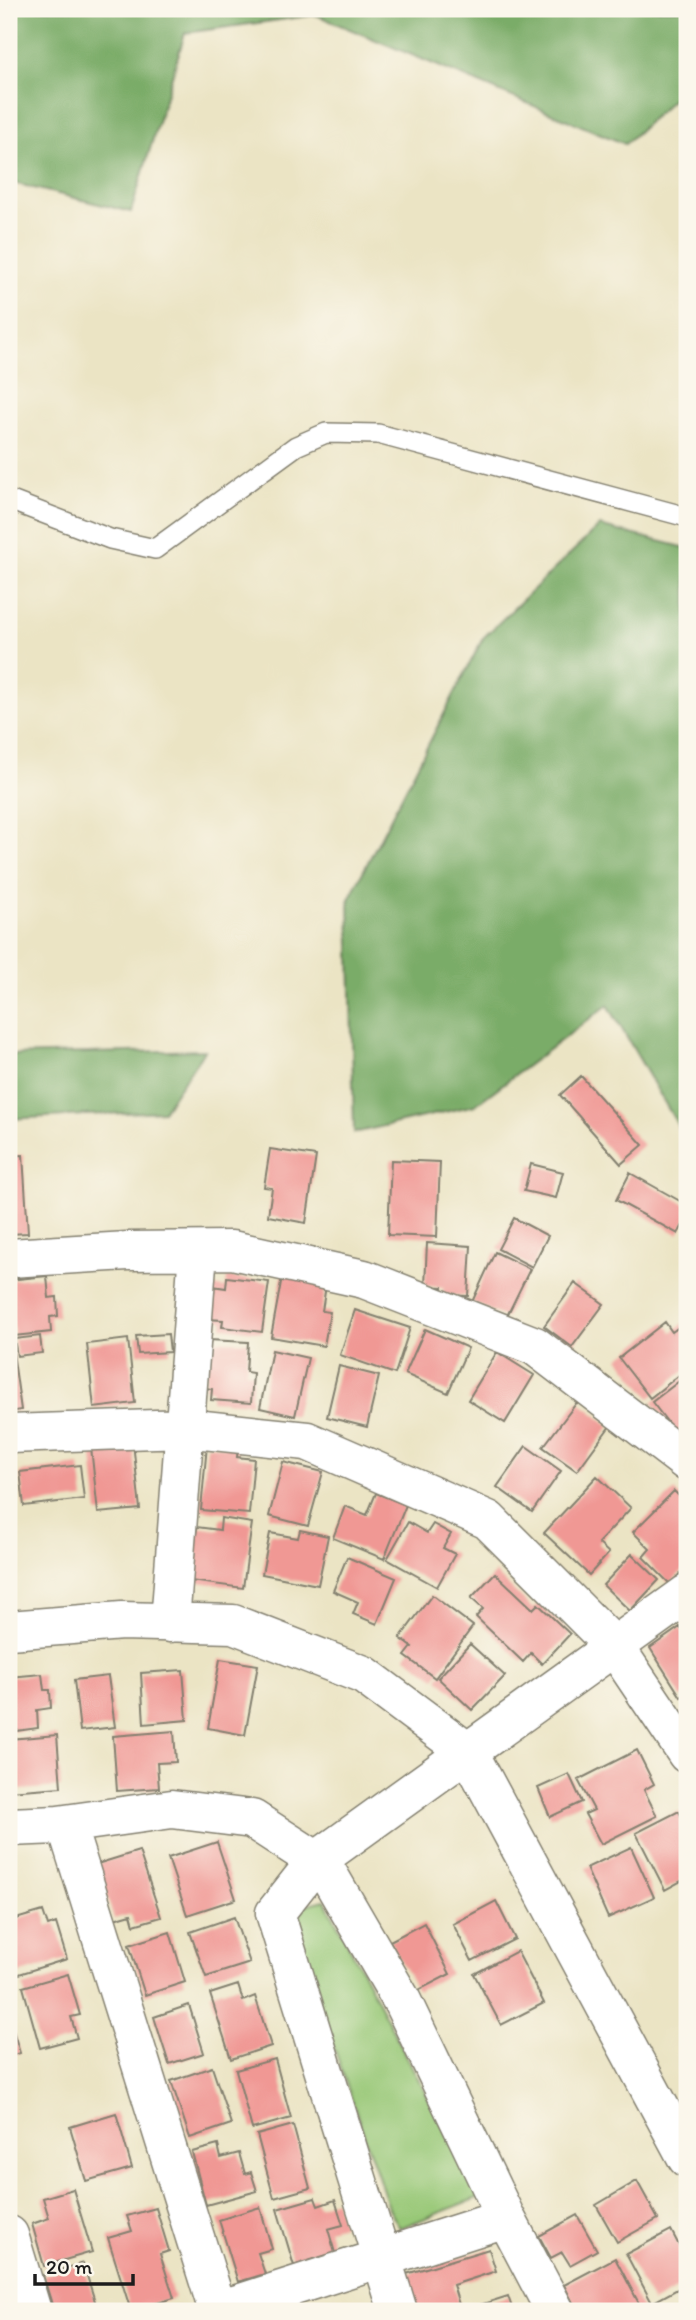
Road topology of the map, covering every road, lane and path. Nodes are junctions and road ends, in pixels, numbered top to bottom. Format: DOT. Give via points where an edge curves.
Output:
graph roads {
  1 [pos="9,500"];
  2 [pos="687,517"];
  3 [pos="198,1251"];
  4 [pos="9,1258"];
  5 [pos="185,1428"];
  6 [pos="9,1434"];
  7 [pos="687,1462"];
  8 [pos="687,1594"];
  9 [pos="170,1623"];
  10 [pos="9,1630"];
  11 [pos="615,1647"];
  12 [pos="469,1753"];
  13 [pos="687,1755"];
  14 [pos="66,1824"];
  15 [pos="9,1827"];
  16 [pos="316,1861"];
  17 [pos="687,2158"];
  18 [pos="506,2218"];
  19 [pos="9,2235"];
  20 [pos="381,2258"];
  21 [pos="32,2311"];
  22 [pos="217,2311"];
  23 [pos="398,2311"];
  24 [pos="555,2311"];
  1 -- 2 [label="lane" via="110,539 155,549 296,446 326,433 378,434"];
  3 -- 4 [label="street"];
  3 -- 5 [label="street"];
  3 -- 7 [label="street" via="232,1250 364,1279 535,1346"];
  5 -- 6 [label="street"];
  5 -- 9 [label="street"];
  5 -- 11 [label="street" via="307,1441 488,1520"];
  8 -- 11 [label="street"];
  9 -- 10 [label="street"];
  9 -- 12 [label="street" via="233,1624 364,1675"];
  11 -- 12 [label="street"];
  11 -- 13 [label="street"];
  12 -- 16 [label="street"];
  12 -- 17 [label="street"];
  14 -- 15 [label="street"];
  14 -- 16 [label="street" via="172,1809 252,1819"];
  14 -- 22 [label="street"];
  16 -- 18 [label="street" via="323,1865 402,2001"];
  16 -- 20 [label="street" via="275,1913"];
  18 -- 20 [label="street"];
  18 -- 24 [label="street"];
  19 -- 21 [label="street"];
  20 -- 22 [label="street"];
  20 -- 23 [label="street"];
}
